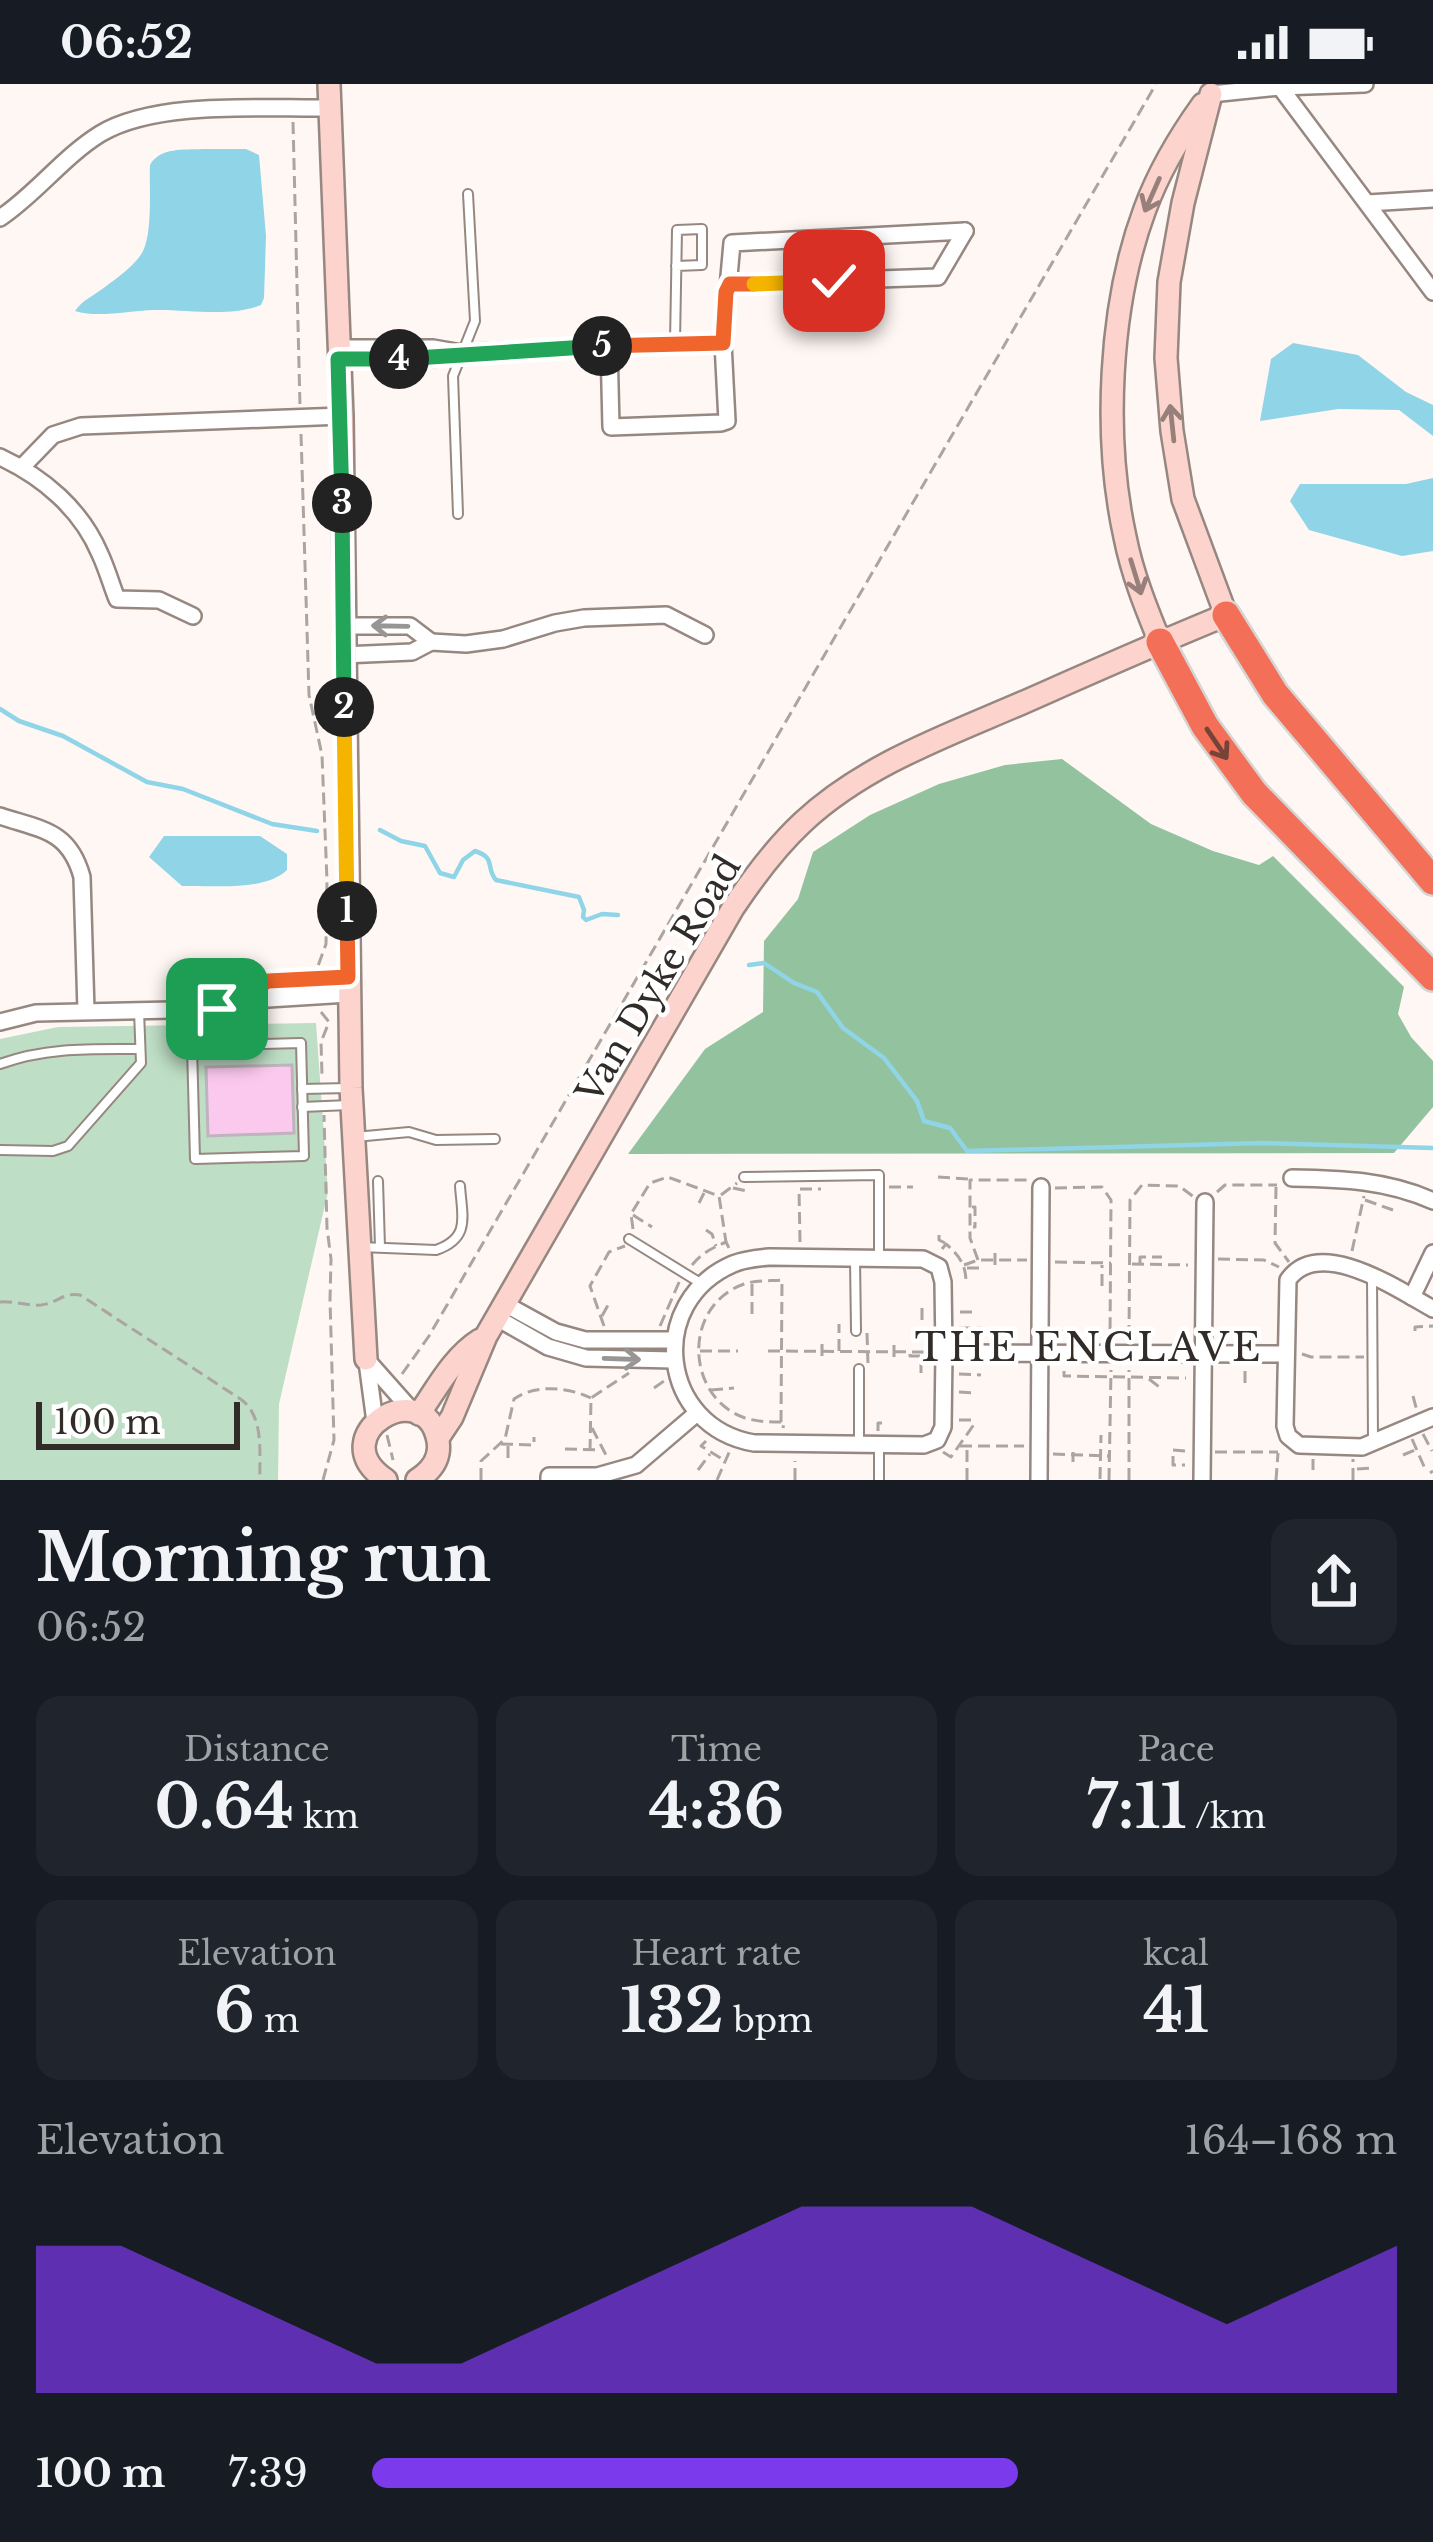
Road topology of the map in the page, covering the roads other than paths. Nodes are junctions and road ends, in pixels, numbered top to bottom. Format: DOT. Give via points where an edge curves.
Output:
graph roads {
  1 [pos="328,84"];
  2 [pos="1365,84"];
  3 [pos="1280,87"];
  4 [pos="1213,89"];
  5 [pos="329,108"];
  6 [pos="468,194"];
  7 [pos="1433,200"];
  8 [pos="1368,203"];
  9 [pos="0,218"];
  10 [pos="676,266"];
  11 [pos="730,284"];
  12 [pos="1433,292"];
  13 [pos="675,343"];
  14 [pos="723,343"];
  15 [pos="609,345"];
  16 [pos="462,353"];
  17 [pos="338,354"];
  18 [pos="342,416"];
  19 [pos="0,457"];
  20 [pos="22,467"];
  21 [pos="458,514"];
  22 [pos="1226,615"];
  23 [pos="193,616"];
  24 [pos="343,626"];
  25 [pos="705,635"];
  26 [pos="431,642"];
  27 [pos="1160,642"];
  28 [pos="343,655"];
  29 [pos="0,816"];
  30 [pos="1433,880"];
  31 [pos="1433,977"];
  32 [pos="348,986"];
  33 [pos="139,1010"];
  34 [pos="86,1011"];
  35 [pos="0,1022"];
  36 [pos="140,1049"];
  37 [pos="0,1064"];
  38 [pos="302,1089"];
  39 [pos="351,1096"];
  40 [pos="302,1106"];
  41 [pos="353,1137"];
  42 [pos="494,1139"];
  43 [pos="0,1150"];
  44 [pos="1292,1178"];
  45 [pos="745,1180"];
  46 [pos="378,1181"];
  47 [pos="460,1186"];
  48 [pos="1041,1187"];
  49 [pos="1204,1199"];
  50 [pos="1433,1201"];
  51 [pos="629,1239"];
  52 [pos="369,1247"];
  53 [pos="1433,1252"];
  54 [pos="855,1258"];
  55 [pos="879,1258"];
  56 [pos="1372,1275"];
  57 [pos="704,1285"];
  58 [pos="1412,1297"];
  59 [pos="1433,1309"];
  60 [pos="496,1320"];
  61 [pos="856,1331"];
  62 [pos="674,1340"];
  63 [pos="940,1352"];
  64 [pos="1040,1353"];
  65 [pos="1290,1353"];
  66 [pos="1204,1354"];
  67 [pos="366,1359"];
  68 [pos="673,1360"];
  69 [pos="859,1369"];
  70 [pos="416,1413"];
  71 [pos="697,1413"];
  72 [pos="382,1417"];
  73 [pos="1428,1420"];
  74 [pos="438,1438"];
  75 [pos="863,1438"];
  76 [pos="879,1438"];
  77 [pos="1373,1443"];
  78 [pos="390,1470"];
  79 [pos="369,1471"];
  80 [pos="1198,1472"];
  81 [pos="417,1480"];
  82 [pos="549,1480"];
  83 [pos="879,1480"];
  84 [pos="1039,1480"];
  1 -- 5 [label="street"];
  2 -- 3 [label="street"];
  3 -- 4 [label="street"];
  3 -- 8 [label="street"];
  22 -- 4 [label="street, one-way" via="1184,499 1166,358 1169,282"];
  4 -- 27 [label="street, one-way" via="1145,209 1114,351 1119,505"];
  5 -- 9 [label="street" via="181,111 128,121 81,148"];
  5 -- 17 [label="street"];
  6 -- 16 [label="lane" via="475,322"];
  7 -- 8 [label="street"];
  8 -- 12 [label="street"];
  10 -- 10 [label="lane" via="677,230 702,229 702,265"];
  10 -- 13 [label="lane"];
  11 -- 11 [label="street" via="732,243 965,231 938,278"];
  11 -- 14 [label="street"];
  13 -- 14 [label="street"];
  13 -- 15 [label="street"];
  14 -- 15 [label="street" via="727,421 611,427"];
  15 -- 16 [label="street"];
  16 -- 17 [label="street" via="433,347"];
  16 -- 21 [label="lane" via="453,376"];
  17 -- 18 [label="street"];
  18 -- 20 [label="street" via="81,425 53,435"];
  18 -- 24 [label="street"];
  19 -- 20 [label="street"];
  20 -- 23 [label="street" via="88,531 117,599 159,600"];
  22 -- 27 [label="street, Van Dyke Road"];
  22 -- 30 [label="highway" via="1275,694"];
  26 -- 24 [label="street, one-way" via="410,626"];
  24 -- 28 [label="street"];
  25 -- 26 [label="street" via="666,615 584,618 503,639"];
  26 -- 28 [label="street" via="412,652"];
  27 -- 31 [label="highway, one-way" via="1241,778"];
  27 -- 60 [label="street, Van Dyke Road" via="894,760 802,823 733,908"];
  28 -- 32 [label="street"];
  29 -- 34 [label="street" via="65,841 76,855"];
  32 -- 33 [label="street" via="268,981 217,1009"];
  32 -- 39 [label="street"];
  33 -- 34 [label="street"];
  33 -- 36 [label="lane"];
  34 -- 35 [label="street"];
  36 -- 37 [label="lane" via="54,1050"];
  36 -- 43 [label="lane" via="141,1063 68,1146"];
  38 -- 39 [label="lane"];
  38 -- 40 [label="lane"];
  38 -- 40 [label="lane" via="301,1042 192,1046 195,1159 304,1156"];
  39 -- 40 [label="lane"];
  39 -- 41 [label="street"];
  41 -- 42 [label="lane"];
  41 -- 52 [label="street"];
  44 -- 50 [label="street" via="1350,1179"];
  45 -- 55 [label="lane" via="879,1174"];
  46 -- 52 [label="lane"];
  47 -- 52 [label="lane" via="462,1228 452,1242 436,1250"];
  48 -- 64 [label="street"];
  49 -- 66 [label="street"];
  51 -- 57 [label="lane"];
  52 -- 67 [label="street"];
  53 -- 58 [label="street"];
  54 -- 55 [label="street"];
  54 -- 57 [label="street" via="748,1260"];
  54 -- 61 [label="lane"];
  55 -- 63 [label="street" via="938,1267"];
  56 -- 58 [label="street"];
  56 -- 65 [label="street" via="1341,1264 1295,1270 1288,1280"];
  56 -- 77 [label="lane"];
  57 -- 62 [label="street"];
  58 -- 59 [label="street"];
  60 -- 62 [label="street" via="586,1340"];
  60 -- 68 [label="street, one-way" via="586,1358"];
  60 -- 70 [label="street, Van Dyke Road"];
  60 -- 74 [label="street, Van Dyke Road"];
  62 -- 68 [label="street"];
  63 -- 64 [label="street"];
  63 -- 76 [label="street" via="937,1440"];
  64 -- 66 [label="street"];
  64 -- 84 [label="street"];
  65 -- 66 [label="street"];
  65 -- 77 [label="street" via="1285,1426 1292,1442"];
  66 -- 80 [label="street"];
  67 -- 70 [label="street"];
  67 -- 72 [label="street"];
  68 -- 71 [label="street"];
  69 -- 75 [label="lane"];
  70 -- 72 [label="street"];
  70 -- 74 [label="street"];
  71 -- 75 [label="street" via="745,1442"];
  71 -- 82 [label="street" via="637,1465"];
  72 -- 79 [label="street" via="366,1439"];
  73 -- 77 [label="street"];
  74 -- 81 [label="street, Van Dyke Road" via="436,1462"];
  75 -- 76 [label="street"];
  76 -- 83 [label="lane"];
  78 -- 79 [label="street"];
}
